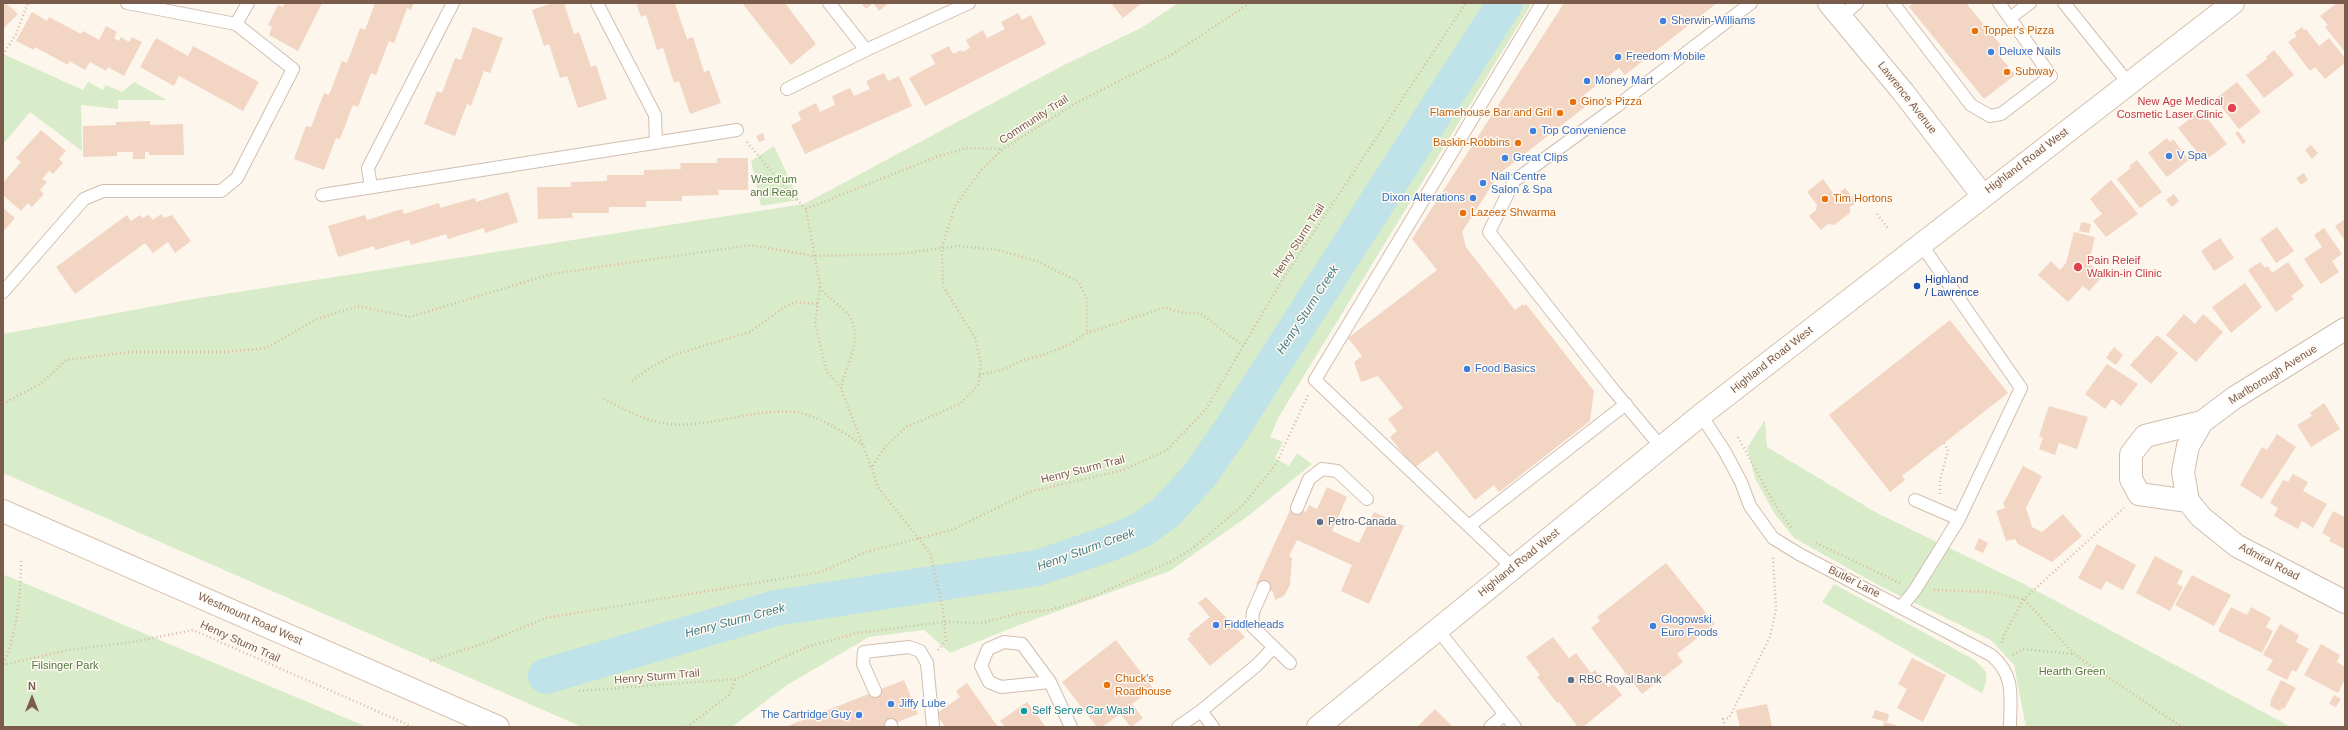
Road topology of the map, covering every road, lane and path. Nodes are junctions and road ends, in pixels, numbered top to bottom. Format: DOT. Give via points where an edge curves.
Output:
graph roads {
  1 [pos="28,3"];
  2 [pos="127,3"];
  3 [pos="248,3"];
  4 [pos="453,3"];
  5 [pos="597,3"];
  6 [pos="829,3"];
  7 [pos="969,3"];
  8 [pos="1250,3"];
  9 [pos="1466,3"];
  10 [pos="1542,3"];
  11 [pos="1751,3"];
  12 [pos="1857,3"];
  13 [pos="1893,3"];
  14 [pos="1999,3"];
  15 [pos="2030,3"];
  16 [pos="2064,3"];
  17 [pos="2233,3"];
  18 [pos="1835,10"];
  19 [pos="2010,18"];
  20 [pos="236,24"];
  21 [pos="866,50"];
  22 [pos="3,55"];
  23 [pos="2129,84"];
  24 [pos="787,89"];
  25 [pos="737,130"];
  26 [pos="656,143"];
  27 [pos="1003,148"];
  28 [pos="371,187"];
  29 [pos="322,195"];
  30 [pos="1983,196"];
  31 [pos="806,210"];
  32 [pos="1877,214"];
  33 [pos="1888,228"];
  34 [pos="1921,244"];
  35 [pos="942,247"];
  36 [pos="813,256"];
  37 [pos="820,286"];
  38 [pos="3,292"];
  39 [pos="817,304"];
  40 [pos="2345,329"];
  41 [pos="1087,333"];
  42 [pos="1243,346"];
  43 [pos="979,375"];
  44 [pos="1315,380"];
  45 [pos="632,381"];
  46 [pos="841,388"];
  47 [pos="604,399"];
  48 [pos="3,404"];
  49 [pos="1626,404"];
  50 [pos="1701,415"];
  51 [pos="2202,422"];
  52 [pos="1738,437"];
  53 [pos="1944,443"];
  54 [pos="863,445"];
  55 [pos="2188,446"];
  56 [pos="1661,447"];
  57 [pos="872,467"];
  58 [pos="2139,494"];
  59 [pos="1367,499"];
  60 [pos="1915,500"];
  61 [pos="2188,501"];
  62 [pos="1297,508"];
  63 [pos="3,511"];
  64 [pos="1939,511"];
  65 [pos="1959,519"];
  66 [pos="1469,526"];
  67 [pos="1794,532"];
  68 [pos="1773,538"];
  69 [pos="919,539"];
  70 [pos="1815,542"];
  71 [pos="21,559"];
  72 [pos="1513,568"];
  73 [pos="1264,587"];
  74 [pos="1915,590"];
  75 [pos="2024,599"];
  76 [pos="2345,602"];
  77 [pos="1902,606"];
  78 [pos="944,622"];
  79 [pos="1438,630"];
  80 [pos="1274,647"];
  81 [pos="2074,654"];
  82 [pos="430,661"];
  83 [pos="927,663"];
  84 [pos="1290,663"];
  85 [pos="2000,663"];
  86 [pos="4,665"];
  87 [pos="736,679"];
  88 [pos="1050,682"];
  89 [pos="579,691"];
  90 [pos="875,691"];
  91 [pos="1201,711"];
  92 [pos="1504,714"];
  93 [pos="413,727"];
  94 [pos="498,727"];
  95 [pos="687,727"];
  96 [pos="933,727"];
  97 [pos="1071,727"];
  98 [pos="1178,727"];
  99 [pos="1212,727"];
  100 [pos="1318,727"];
  101 [pos="1490,727"];
  102 [pos="1515,727"];
  103 [pos="1724,727"];
  104 [pos="2010,727"];
  105 [pos="2182,727"];
  1 -- 22 [label="path" via="16,34"];
  2 -- 20 [label="lane"];
  3 -- 20 [label="lane"];
  4 -- 28 [label="lane" via="368,168"];
  5 -- 26 [label="lane" via="655,114"];
  6 -- 21 [label="lane"];
  7 -- 21 [label="lane"];
  8 -- 27 [label="path, Community Trail" via="1173,54 1076,102"];
  9 -- 42 [label="path, Henry Sturm Trail" via="1284,277"];
  10 -- 44 [label="lane"];
  11 -- 49 [label="lane" via="1617,106 1514,180 1490,232"];
  12 -- 18 [label="lane"];
  13 -- 19 [label="lane" via="1971,105 1990,116 2001,114 2050,76"];
  14 -- 19 [label="lane"];
  15 -- 19 [label="lane"];
  16 -- 23 [label="lane"];
  17 -- 23 [label="main road, Highland Road West"];
  18 -- 30 [label="main road, Lawrence Avenue" via="1903,92"];
  20 -- 38 [label="lane" via="293,69 237,178 221,190 103,191 84,199"];
  21 -- 24 [label="lane"];
  23 -- 30 [label="main road, Highland Road West"];
  25 -- 26 [label="lane"];
  25 -- 31 [label="path" via="780,183"];
  26 -- 28 [label="lane"];
  27 -- 31 [label="path" via="966,148 936,157"];
  27 -- 35 [label="path, Community Trail" via="980,171 955,206"];
  28 -- 29 [label="lane"];
  30 -- 34 [label="main road, Highland Road West"];
  31 -- 36 [label="path"];
  32 -- 33 [label="path"];
  34 -- 50 [label="main road, Highland Road West"];
  34 -- 65 [label="lane" via="2021,388"];
  35 -- 36 [label="path" via="898,254"];
  35 -- 41 [label="path" via="997,250 1020,255 1079,282 1087,300"];
  35 -- 43 [label="path, Community Trail" via="943,286 974,338 981,364"];
  36 -- 37 [label="path"];
  36 -- 48 [label="path" via="751,245 551,274 410,317 358,306 317,319 266,348 226,352 130,352 66,360 43,382"];
  37 -- 39 [label="path"];
  37 -- 46 [label="path" via="825,295 851,318 854,331 855,347"];
  39 -- 45 [label="path" via="797,302 786,306 750,332 676,354"];
  39 -- 46 [label="path" via="814,324 827,372"];
  40 -- 51 [label="main road, Marlborough Avenue" via="2234,398"];
  41 -- 42 [label="path" via="1167,308 1183,313 1200,313"];
  41 -- 43 [label="path" via="1070,344 1046,354 1021,361 1005,369"];
  42 -- 69 [label="path, Henry Sturm Trail" via="1206,409 1167,450 1123,470 1029,492 952,530"];
  43 -- 57 [label="path, Community Trail" via="978,385 960,404 906,427 886,446"];
  44 -- 66 [label="lane"];
  44 -- 78 [label="path, Henry Sturm Trail" via="1276,464 1244,504 1192,548 1170,562 1094,596 1050,610 1020,613 982,623"];
  46 -- 54 [label="path"];
  47 -- 54 [label="path" via="632,414 669,424 795,412 835,427"];
  49 -- 56 [label="lane"];
  49 -- 66 [label="lane"];
  50 -- 56 [label="main road, Highland Road West"];
  50 -- 68 [label="lane, Butler Lane" via="1726,452 1750,506"];
  51 -- 55 [label="main road, Marlborough Avenue"];
  51 -- 58 [label="main road, Marlborough Avenue" via="2145,436 2131,454 2131,479"];
  52 -- 67 [label="path" via="1774,503"];
  53 -- 64 [label="path" via="1948,450 1940,480"];
  54 -- 57 [label="path"];
  55 -- 61 [label="main road, Admiral Road" via="2183,472"];
  56 -- 72 [label="main road, Highland Road West"];
  57 -- 69 [label="path" via="877,486"];
  58 -- 61 [label="main road"];
  58 -- 75 [label="path"];
  59 -- 62 [label="lane" via="1337,471 1322,469 1309,479"];
  60 -- 64 [label="lane"];
  61 -- 76 [label="main road, Admiral Road" via="2201,517 2238,546"];
  63 -- 94 [label="main road, Westmount Road West"];
  64 -- 65 [label="lane"];
  65 -- 74 [label="lane"];
  66 -- 72 [label="lane"];
  68 -- 77 [label="lane, Butler Lane" via="1799,554"];
  68 -- 103 [label="path" via="1776,609 1770,637 1729,718 1723,719"];
  69 -- 78 [label="path" via="930,553"];
  69 -- 82 [label="path, Henry Sturm Trail" via="866,552 821,572 546,618 485,643"];
  70 -- 74 [label="path"];
  71 -- 86 [label="path, Henry Sturm Trail" via="21,591 16,627"];
  72 -- 79 [label="main road, Highland Road West"];
  73 -- 80 [label="lane" via="1254,612 1252,626"];
  74 -- 75 [label="path" via="1990,592"];
  74 -- 77 [label="lane"];
  75 -- 81 [label="path"];
  75 -- 85 [label="path" via="2004,635"];
  77 -- 85 [label="lane, Butler Lane" via="1991,655"];
  78 -- 83 [label="path" via="946,641"];
  78 -- 87 [label="path, Henry Sturm Trail" via="857,633 807,647"];
  79 -- 92 [label="lane"];
  79 -- 100 [label="main road, Highland Road West"];
  80 -- 84 [label="lane"];
  80 -- 91 [label="lane" via="1257,665"];
  81 -- 85 [label="path" via="2022,649"];
  81 -- 105 [label="path"];
  83 -- 90 [label="lane" via="920,651 909,647 864,652 863,664"];
  83 -- 96 [label="lane"];
  85 -- 104 [label="lane, Butler Lane" via="2006,670 2010,686"];
  86 -- 93 [label="path, Henry Sturm Trail" via="68,650 133,642 193,630"];
  87 -- 89 [label="path, Henry Sturm Trail"];
  87 -- 95 [label="path" via="729,695"];
  88 -- 88 [label="lane" via="1022,644 1004,642 988,649 981,666 989,682 1001,687"];
  88 -- 97 [label="lane"];
  91 -- 98 [label="lane"];
  91 -- 99 [label="lane"];
  92 -- 101 [label="lane"];
  92 -- 102 [label="lane"];
}
